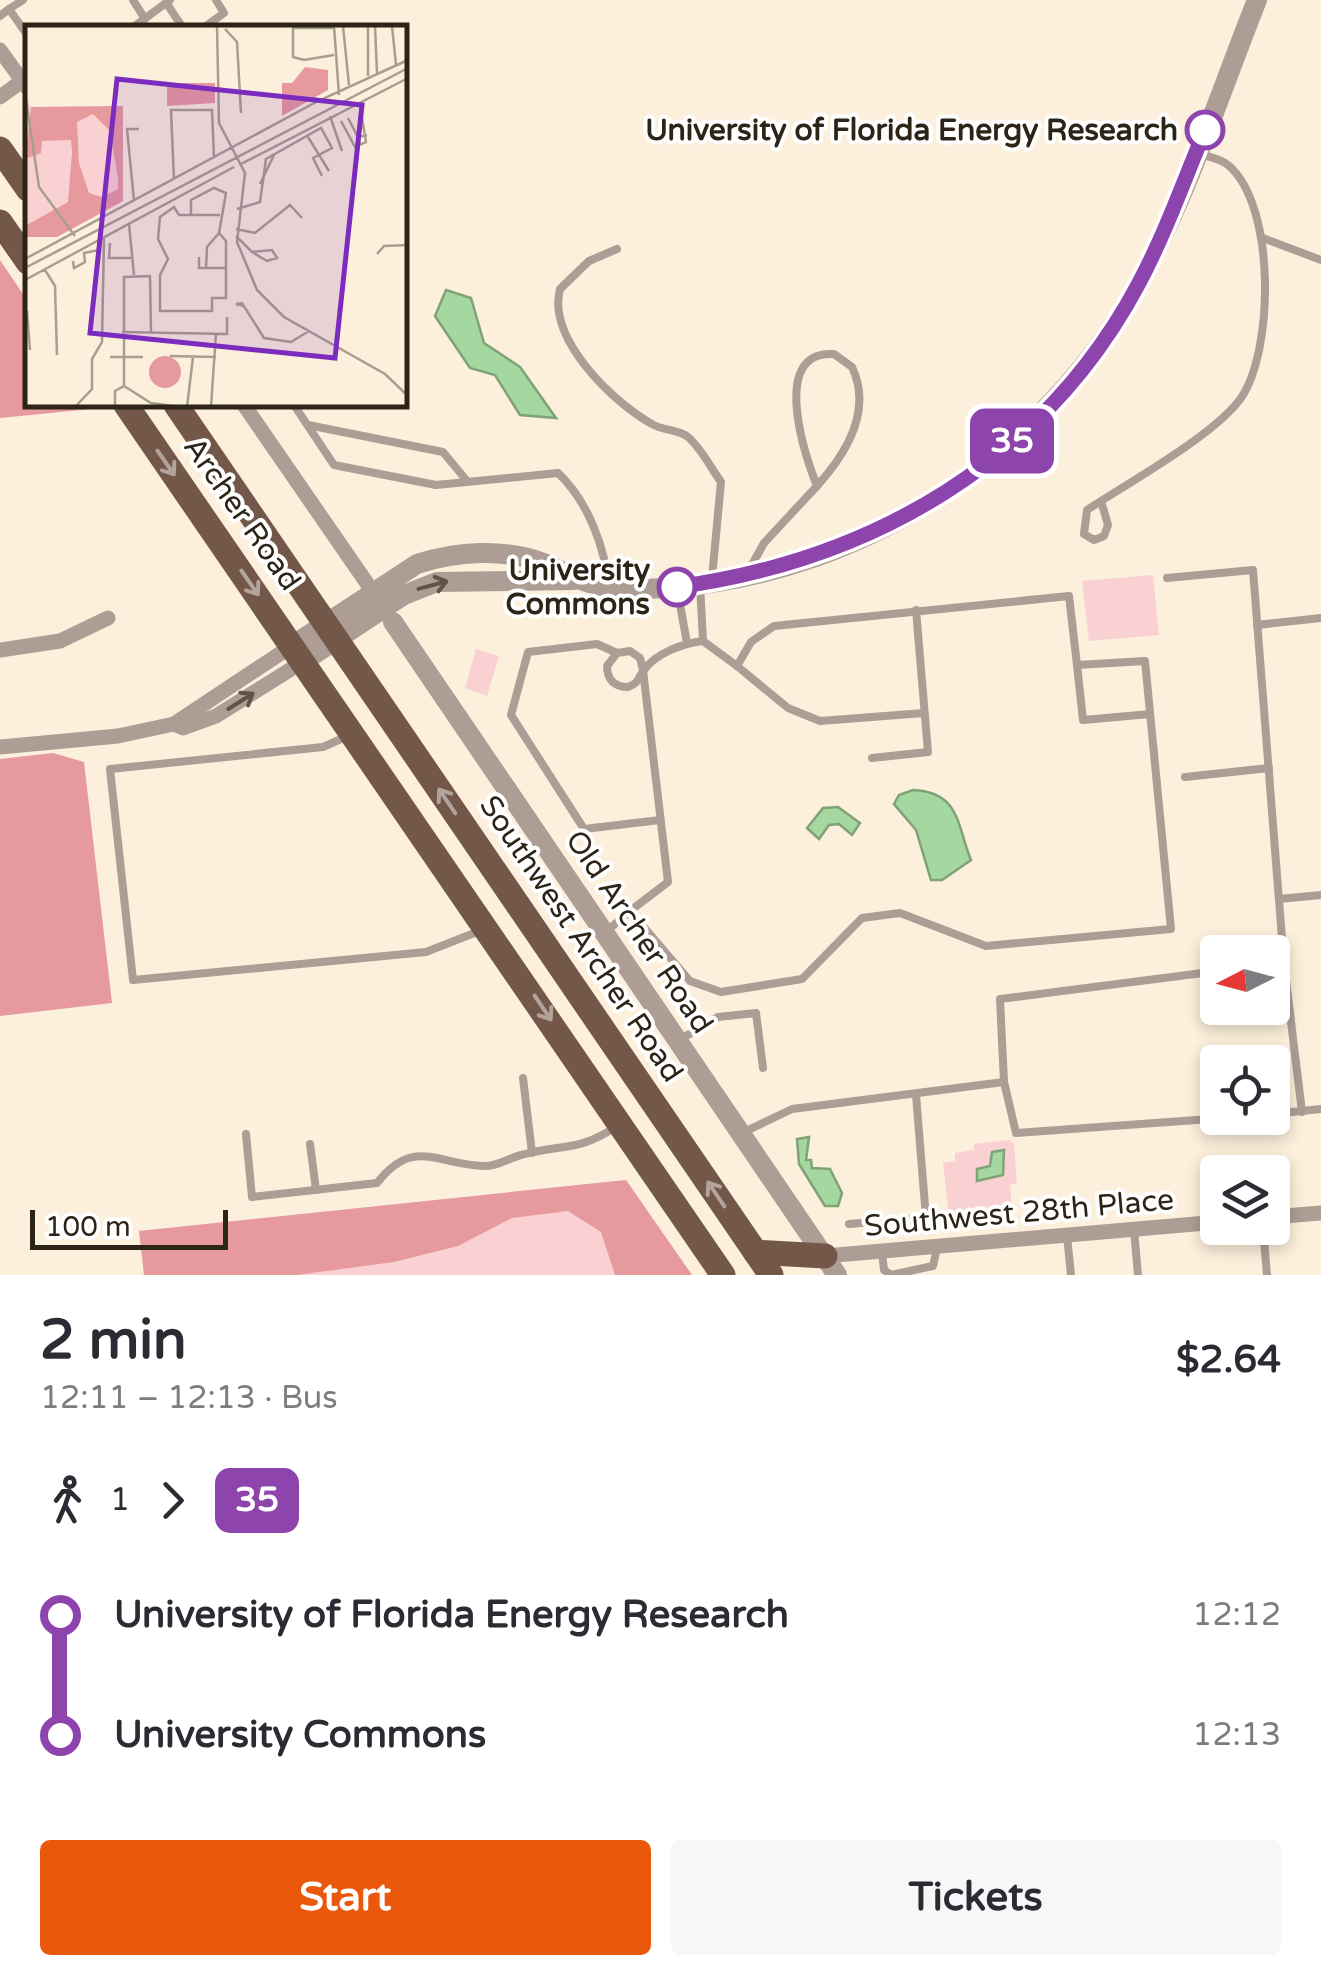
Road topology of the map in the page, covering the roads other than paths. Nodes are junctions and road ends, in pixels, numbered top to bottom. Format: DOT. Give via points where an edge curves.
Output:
graph roads {
  1 [pos="23,0"];
  2 [pos="133,0"];
  3 [pos="216,0"];
  4 [pos="1257,0"];
  5 [pos="169,2"];
  6 [pos="9,10"];
  7 [pos="0,16"];
  8 [pos="145,19"];
  9 [pos="136,25"];
  10 [pos="181,25"];
  11 [pos="207,25"];
  12 [pos="25,32"];
  13 [pos="0,50"];
  14 [pos="25,85"];
  15 [pos="0,96"];
  16 [pos="0,150"];
  17 [pos="1196,152"];
  18 [pos="25,186"];
  19 [pos="0,222"];
  20 [pos="1263,238"];
  21 [pos="617,249"];
  22 [pos="25,258"];
  23 [pos="1321,260"];
  24 [pos="128,408"];
  25 [pos="178,408"];
  26 [pos="246,408"];
  27 [pos="296,408"];
  28 [pos="308,425"];
  29 [pos="467,481"];
  30 [pos="817,486"];
  31 [pos="1101,501"];
  32 [pos="746,576"];
  33 [pos="1168,578"];
  34 [pos="576,580"];
  35 [pos="706,583"];
  36 [pos="677,587"];
  37 [pos="608,588"];
  38 [pos="373,592"];
  39 [pos="400,598"];
  40 [pos="916,610"];
  41 [pos="108,618"];
  42 [pos="1321,618"];
  43 [pos="365,622"];
  44 [pos="393,622"];
  45 [pos="1257,625"];
  46 [pos="332,632"];
  47 [pos="703,641"];
  48 [pos="687,643"];
  49 [pos="0,650"];
  50 [pos="617,652"];
  51 [pos="299,653"];
  52 [pos="737,666"];
  53 [pos="1077,666"];
  54 [pos="643,670"];
  55 [pos="924,713"];
  56 [pos="1150,714"];
  57 [pos="354,733"];
  58 [pos="0,746"];
  59 [pos="872,758"];
  60 [pos="1268,768"];
  61 [pos="1185,777"];
  62 [pos="660,820"];
  63 [pos="1321,895"];
  64 [pos="1279,899"];
  65 [pos="630,911"];
  66 [pos="488,928"];
  67 [pos="536,932"];
  68 [pos="604,933"];
  69 [pos="1282,935"];
  70 [pos="1200,973"];
  71 [pos="1290,1013"];
  72 [pos="678,1042"];
  73 [pos="763,1068"];
  74 [pos="523,1078"];
  75 [pos="1004,1082"];
  76 [pos="916,1095"];
  77 [pos="1321,1109"];
  78 [pos="1302,1112"];
  79 [pos="1290,1113"];
  80 [pos="1200,1120"];
  81 [pos="620,1124"];
  82 [pos="742,1133"];
  83 [pos="246,1134"];
  84 [pos="310,1144"];
  85 [pos="532,1153"];
  86 [pos="316,1190"];
  87 [pos="1321,1213"];
  88 [pos="1290,1216"];
  89 [pos="849,1224"];
  90 [pos="1200,1224"];
  91 [pos="1134,1230"];
  92 [pos="1067,1236"];
  93 [pos="1265,1245"];
  94 [pos="937,1248"];
  95 [pos="756,1252"];
  96 [pos="882,1253"];
  97 [pos="831,1266"];
  98 [pos="723,1275"];
  99 [pos="771,1275"];
  100 [pos="890,1275"];
  101 [pos="1071,1275"];
  102 [pos="1138,1275"];
  103 [pos="1267,1275"];
  1 -- 6 [label="lane"];
  2 -- 8 [label="lane"];
  3 -- 11 [label="lane" via="224,13"];
  4 -- 17 [label="street"];
  5 -- 8 [label="lane"];
  5 -- 10 [label="lane"];
  6 -- 7 [label="lane"];
  6 -- 12 [label="lane"];
  8 -- 9 [label="lane"];
  13 -- 14 [label="street"];
  14 -- 15 [label="street"];
  16 -- 18 [label="main road"];
  17 -- 20 [label="lane" via="1226,163 1241,179"];
  17 -- 32 [label="street" via="1138,285 1074,382 1042,415 917,512 829,552"];
  19 -- 22 [label="main road"];
  20 -- 23 [label="lane"];
  20 -- 31 [label="lane" via="1261,337 1253,378 1240,400 1221,420"];
  21 -- 35 [label="lane" via="589,261 560,289 558,316 576,353 601,382 651,424 687,435 721,482"];
  24 -- 51 [label="main road, Archer Road, one-way"];
  25 -- 46 [label="main road, Archer Road"];
  26 -- 38 [label="street"];
  27 -- 28 [label="lane"];
  28 -- 29 [label="lane" via="443,452"];
  28 -- 29 [label="lane" via="334,465 436,485"];
  29 -- 37 [label="lane" via="558,473 599,541"];
  30 -- 30 [label="lane" via="802,449 796,386 804,364 834,354 852,367 859,404 853,435"];
  30 -- 32 [label="lane" via="764,543"];
  31 -- 31 [label="lane" via="1084,519 1084,534 1094,540 1108,525"];
  32 -- 35 [label="street"];
  33 -- 45 [label="lane" via="1253,570"];
  34 -- 37 [label="street"];
  34 -- 38 [label="street" via="530,560 462,554 418,564"];
  39 -- 34 [label="street, one-way" via="457,579"];
  35 -- 36 [label="street"];
  35 -- 47 [label="lane"];
  36 -- 37 [label="street"];
  36 -- 48 [label="lane"];
  38 -- 46 [label="street"];
  39 -- 43 [label="street"];
  39 -- 44 [label="street"];
  40 -- 52 [label="lane" via="774,626 752,642"];
  40 -- 53 [label="lane" via="1069,596"];
  40 -- 55 [label="lane"];
  41 -- 49 [label="street" via="60,641"];
  42 -- 45 [label="lane"];
  43 -- 44 [label="street"];
  43 -- 46 [label="street"];
  44 -- 68 [label="street, Old Archer Road"];
  45 -- 60 [label="lane"];
  46 -- 51 [label="street"];
  67 -- 46 [label="main road, Southwest Archer Road, one-way"];
  47 -- 48 [label="lane"];
  47 -- 52 [label="lane"];
  48 -- 54 [label="lane"];
  50 -- 54 [label="lane" via="636,654"];
  50 -- 54 [label="lane" via="607,666 614,684 632,686"];
  50 -- 62 [label="lane" via="597,644 528,652 510,715 584,829"];
  51 -- 57 [label="main road"];
  51 -- 58 [label="street" via="216,716 183,728"];
  52 -- 55 [label="lane" via="788,708 820,722"];
  53 -- 56 [label="lane" via="1084,720"];
  53 -- 56 [label="lane" via="1145,661"];
  54 -- 62 [label="lane"];
  55 -- 59 [label="lane" via="928,752"];
  56 -- 65 [label="lane" via="1171,929 986,946 900,914 862,918 802,980 721,992 690,981"];
  57 -- 66 [label="main road"];
  57 -- 66 [label="lane" via="323,748 110,769 133,980 426,952"];
  60 -- 61 [label="lane"];
  60 -- 64 [label="lane"];
  62 -- 65 [label="lane" via="668,882"];
  63 -- 64 [label="lane"];
  64 -- 69 [label="lane"];
  65 -- 68 [label="lane"];
  66 -- 67 [label="main road"];
  66 -- 81 [label="main road, one-way"];
  95 -- 67 [label="main road, Southwest Archer Road, one-way"];
  68 -- 72 [label="street, Old Archer Road"];
  70 -- 75 [label="lane" via="1000,999"];
  71 -- 78 [label="lane"];
  72 -- 73 [label="lane" via="710,1020 756,1013"];
  72 -- 82 [label="street, Old Archer Road"];
  74 -- 85 [label="lane"];
  75 -- 76 [label="lane"];
  75 -- 80 [label="lane" via="1016,1132"];
  76 -- 82 [label="lane" via="792,1110"];
  76 -- 89 [label="lane" via="926,1218"];
  77 -- 78 [label="lane"];
  78 -- 79 [label="lane"];
  81 -- 85 [label="lane" via="588,1145"];
  81 -- 98 [label="main road"];
  82 -- 97 [label="street, Old Archer Road"];
  83 -- 86 [label="lane" via="252,1197"];
  84 -- 86 [label="lane"];
  85 -- 86 [label="lane" via="486,1167 426,1154 393,1163 378,1182"];
  87 -- 88 [label="street"];
  90 -- 91 [label="street, Southwest 28th Place"];
  91 -- 92 [label="street, Southwest 28th Place"];
  91 -- 102 [label="lane"];
  92 -- 94 [label="street, Southwest 28th Place"];
  92 -- 101 [label="lane"];
  93 -- 103 [label="lane"];
  94 -- 96 [label="street, Southwest 28th Place"];
  94 -- 100 [label="lane" via="933,1266"];
  95 -- 97 [label="main road"];
  95 -- 99 [label="main road, Southwest Archer Road"];
  96 -- 97 [label="street, Southwest 28th Place"];
  96 -- 100 [label="lane"];
}
